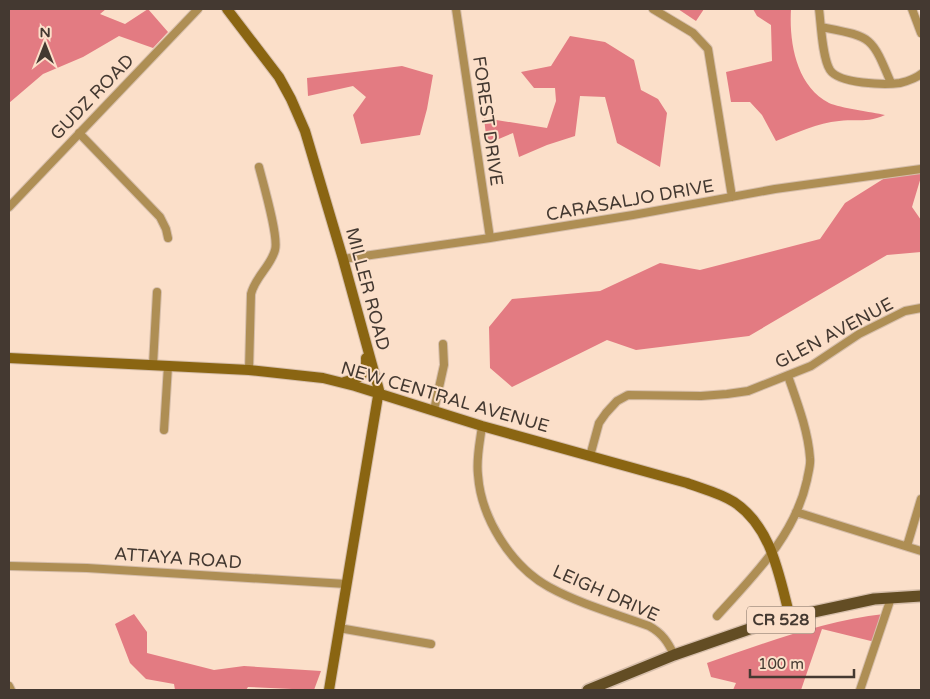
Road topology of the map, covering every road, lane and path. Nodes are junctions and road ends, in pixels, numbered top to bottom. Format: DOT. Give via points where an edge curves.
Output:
graph roads {
  1 [pos="198,9"];
  2 [pos="227,9"];
  3 [pos="456,9"];
  4 [pos="653,9"];
  5 [pos="819,9"];
  6 [pos="912,9"];
  7 [pos="821,27"];
  8 [pos="921,33"];
  9 [pos="921,74"];
  10 [pos="891,83"];
  11 [pos="79,133"];
  12 [pos="259,167"];
  13 [pos="921,169"];
  14 [pos="732,197"];
  15 [pos="9,207"];
  16 [pos="168,238"];
  17 [pos="490,238"];
  18 [pos="343,259"];
  19 [pos="157,292"];
  20 [pos="921,308"];
  21 [pos="364,338"];
  22 [pos="443,344"];
  23 [pos="9,358"];
  24 [pos="153,365"];
  25 [pos="168,366"];
  26 [pos="249,370"];
  27 [pos="788,376"];
  28 [pos="341,382"];
  29 [pos="379,393"];
  30 [pos="434,410"];
  31 [pos="482,426"];
  32 [pos="164,430"];
  33 [pos="590,456"];
  34 [pos="921,499"];
  35 [pos="796,512"];
  36 [pos="907,546"];
  37 [pos="921,551"];
  38 [pos="772,553"];
  39 [pos="9,566"];
  40 [pos="346,584"];
  41 [pos="921,596"];
  42 [pos="891,598"];
  43 [pos="716,616"];
  44 [pos="790,617"];
  45 [pos="339,628"];
  46 [pos="431,644"];
  47 [pos="674,655"];
  48 [pos="9,686"];
  49 [pos="609,686"];
  50 [pos="12,690"];
  51 [pos="329,690"];
  52 [pos="588,690"];
  53 [pos="860,690"];
  1 -- 11 [label="street, GUDZ ROAD"];
  2 -- 18 [label="street, MILLER ROAD" via="291,99 305,131"];
  3 -- 17 [label="street, FOREST DRIVE"];
  4 -- 14 [label="street" via="693,33 708,48"];
  5 -- 7 [label="street"];
  6 -- 8 [label="street"];
  7 -- 10 [label="street" via="867,39 878,52"];
  7 -- 10 [label="street" via="831,72 849,80"];
  9 -- 10 [label="street" via="914,79"];
  11 -- 15 [label="street, GUDZ ROAD"];
  11 -- 16 [label="street" via="160,217"];
  12 -- 26 [label="street" via="277,242 272,258 251,294"];
  13 -- 14 [label="street, CARASALJO DRIVE"];
  14 -- 17 [label="street, CARASALJO DRIVE"];
  17 -- 18 [label="street, CARASALJO DRIVE"];
  18 -- 21 [label="street, MILLER ROAD"];
  19 -- 24 [label="street"];
  20 -- 27 [label="street, GLEN AVENUE" via="859,334 811,366"];
  21 -- 28 [label="street" via="366,368 363,375"];
  21 -- 29 [label="street, MILLER ROAD"];
  22 -- 30 [label="street" via="444,365"];
  23 -- 24 [label="street, NEW CENTRAL AVENUE"];
  24 -- 25 [label="street, NEW CENTRAL AVENUE"];
  25 -- 26 [label="street, NEW CENTRAL AVENUE"];
  25 -- 32 [label="street"];
  26 -- 28 [label="street, NEW CENTRAL AVENUE"];
  27 -- 33 [label="street, GLEN AVENUE" via="748,391 727,394 628,395 617,401 599,423"];
  27 -- 35 [label="street" via="800,410 810,456 804,492"];
  28 -- 29 [label="street, NEW CENTRAL AVENUE"];
  29 -- 30 [label="street, NEW CENTRAL AVENUE"];
  29 -- 40 [label="street, MILLER ROAD"];
  30 -- 31 [label="street, NEW CENTRAL AVENUE"];
  31 -- 33 [label="street, NEW CENTRAL AVENUE"];
  31 -- 47 [label="street, LEIGH DRIVE" via="477,459 480,490 492,526 511,554 547,586 649,626 657,631"];
  33 -- 38 [label="street, NEW CENTRAL AVENUE" via="687,484 734,502 749,514"];
  34 -- 36 [label="street"];
  35 -- 36 [label="street"];
  35 -- 38 [label="street"];
  36 -- 37 [label="street"];
  38 -- 43 [label="street"];
  38 -- 44 [label="street, NEW CENTRAL AVENUE"];
  39 -- 40 [label="street, ATTAYA ROAD"];
  40 -- 45 [label="street, MILLER ROAD"];
  41 -- 42 [label="main road, CR 528"];
  42 -- 44 [label="main road, CR 528"];
  42 -- 53 [label="street"];
  44 -- 47 [label="main road, CR 528"];
  45 -- 46 [label="street"];
  45 -- 51 [label="street, MILLER ROAD"];
  47 -- 49 [label="main road, CR 528"];
  48 -- 50 [label="street"];
  49 -- 52 [label="main road, CR 528"];
}
